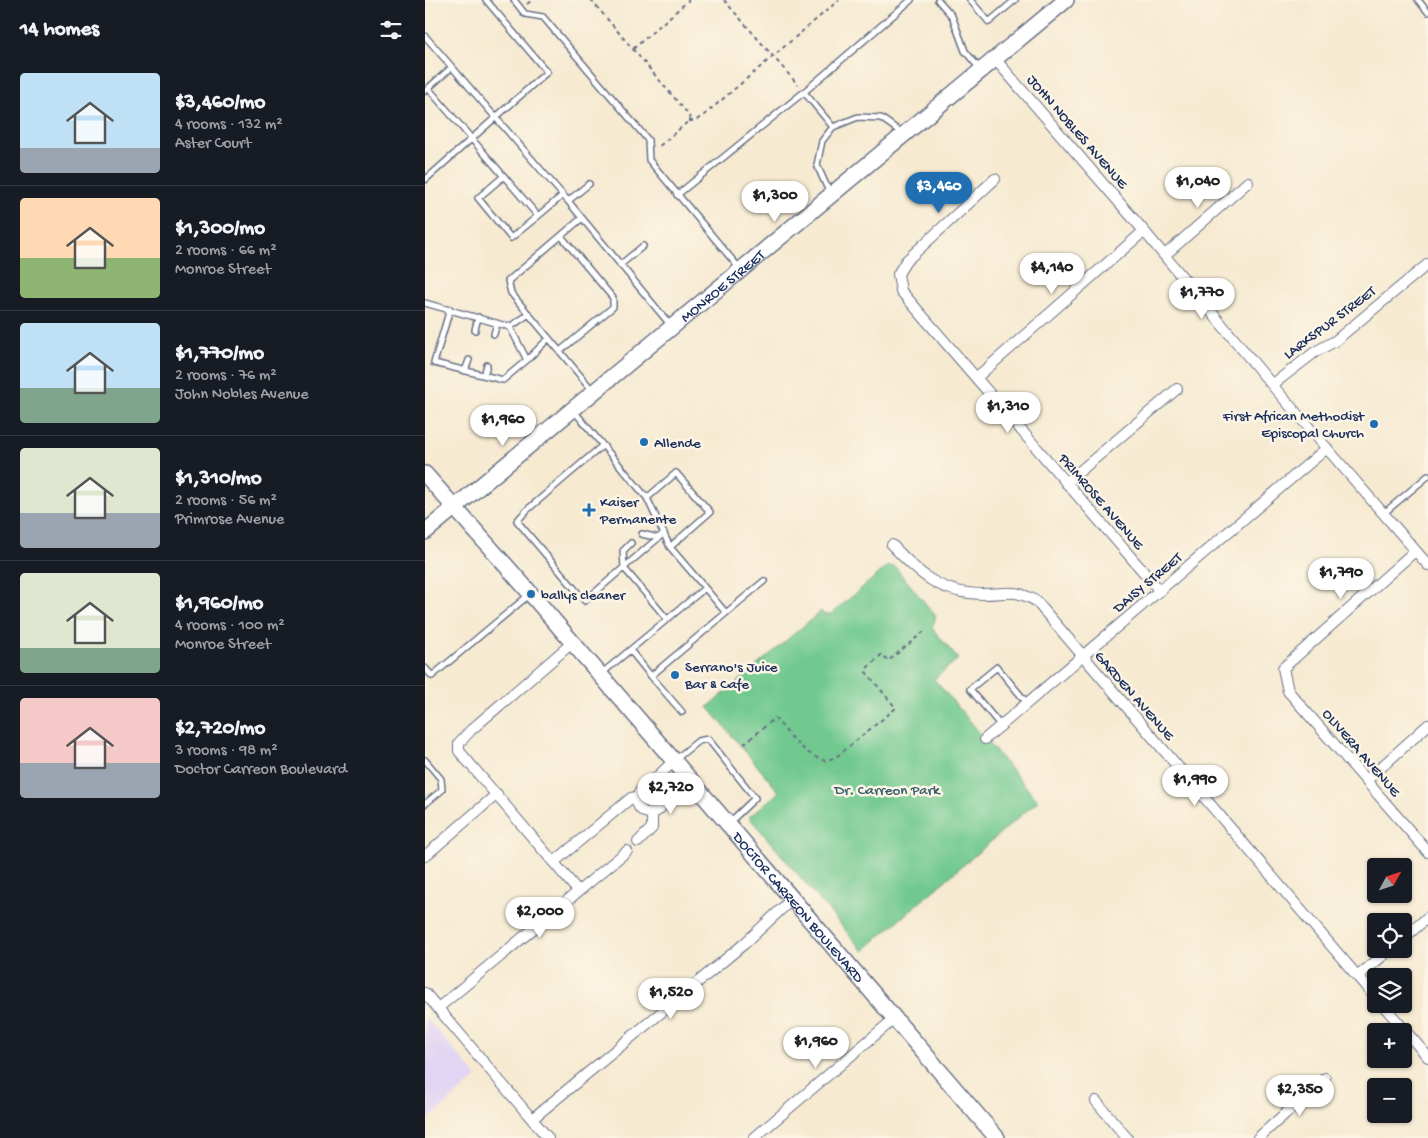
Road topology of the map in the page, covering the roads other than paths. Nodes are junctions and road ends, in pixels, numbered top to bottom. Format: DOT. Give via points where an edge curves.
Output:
graph roads {
  1 [pos="486,0"];
  2 [pos="514,0"];
  3 [pos="911,0"];
  4 [pos="938,0"];
  5 [pos="970,0"];
  6 [pos="1015,0"];
  7 [pos="1066,0"];
  8 [pos="1418,0"];
  9 [pos="1428,12"];
  10 [pos="425,36"];
  11 [pos="995,59"];
  12 [pos="452,68"];
  13 [pos="981,71"];
  14 [pos="427,89"];
  15 [pos="804,92"];
  16 [pos="496,118"];
  17 [pos="833,127"];
  18 [pos="904,134"];
  19 [pos="472,139"];
  20 [pos="504,176"];
  21 [pos="995,179"];
  22 [pos="425,180"];
  23 [pos="1248,182"];
  24 [pos="589,184"];
  25 [pos="563,195"];
  26 [pos="677,195"];
  27 [pos="831,196"];
  28 [pos="568,201"];
  29 [pos="538,216"];
  30 [pos="582,218"];
  31 [pos="1144,231"];
  32 [pos="561,236"];
  33 [pos="643,246"];
  34 [pos="1165,255"];
  35 [pos="1428,264"];
  36 [pos="620,265"];
  37 [pos="742,271"];
  38 [pos="425,303"];
  39 [pos="450,309"];
  40 [pos="529,314"];
  41 [pos="478,317"];
  42 [pos="497,323"];
  43 [pos="510,327"];
  44 [pos="672,327"];
  45 [pos="475,330"];
  46 [pos="494,334"];
  47 [pos="549,338"];
  48 [pos="560,351"];
  49 [pos="469,360"];
  50 [pos="527,360"];
  51 [pos="487,365"];
  52 [pos="465,371"];
  53 [pos="484,375"];
  54 [pos="976,378"];
  55 [pos="1272,385"];
  56 [pos="1177,389"];
  57 [pos="593,391"];
  58 [pos="572,409"];
  59 [pos="602,446"];
  60 [pos="1327,448"];
  61 [pos="425,474"];
  62 [pos="1428,476"];
  63 [pos="1066,483"];
  64 [pos="647,498"];
  65 [pos="455,508"];
  66 [pos="1383,514"];
  67 [pos="425,532"];
  68 [pos="642,534"];
  69 [pos="664,534"];
  70 [pos="658,538"];
  71 [pos="631,543"];
  72 [pos="892,545"];
  73 [pos="670,546"];
  74 [pos="1415,551"];
  75 [pos="1428,565"];
  76 [pos="624,568"];
  77 [pos="764,581"];
  78 [pos="705,588"];
  79 [pos="1160,590"];
  80 [pos="531,594"];
  81 [pos="726,613"];
  82 [pos="667,619"];
  83 [pos="572,643"];
  84 [pos="630,650"];
  85 [pos="1082,657"];
  86 [pos="425,668"];
  87 [pos="600,675"];
  88 [pos="651,676"];
  89 [pos="1027,704"];
  90 [pos="682,712"];
  91 [pos="1428,725"];
  92 [pos="1001,726"];
  93 [pos="985,739"];
  94 [pos="425,761"];
  95 [pos="673,762"];
  96 [pos="1367,780"];
  97 [pos="692,784"];
  98 [pos="650,787"];
  99 [pos="497,794"];
  100 [pos="637,797"];
  101 [pos="663,802"];
  102 [pos="425,804"];
  103 [pos="652,813"];
  104 [pos="727,825"];
  105 [pos="638,842"];
  106 [pos="627,851"];
  107 [pos="1428,852"];
  108 [pos="425,856"];
  109 [pos="554,862"];
  110 [pos="579,891"];
  111 [pos="791,900"];
  112 [pos="1428,917"];
  113 [pos="1412,931"];
  114 [pos="1380,958"];
  115 [pos="1358,976"];
  116 [pos="1367,987"];
  117 [pos="425,993"];
  118 [pos="438,1008"];
  119 [pos="1390,1013"];
  120 [pos="894,1019"];
  121 [pos="1428,1057"];
  122 [pos="1325,1078"];
  123 [pos="1096,1101"];
  124 [pos="532,1119"];
  125 [pos="548,1138"];
  126 [pos="754,1138"];
  127 [pos="997,1138"];
  128 [pos="1127,1138"];
  129 [pos="1258,1138"];
  1 -- 16 [label="lane" via="547,72"];
  2 -- 26 [label="lane" via="525,14 543,17 648,140 649,160"];
  3 -- 15 [label="lane"];
  4 -- 13 [label="lane" via="952,16 965,51"];
  5 -- 6 [label="lane" via="989,22"];
  7 -- 11 [label="main road, MONROE STREET"];
  8 -- 9 [label="lane"];
  10 -- 12 [label="lane"];
  11 -- 13 [label="main road, MONROE STREET"];
  11 -- 31 [label="street, JOHN NOBLES AVENUE"];
  12 -- 14 [label="lane"];
  12 -- 16 [label="lane"];
  13 -- 18 [label="main road, MONROE STREET"];
  14 -- 19 [label="lane"];
  15 -- 17 [label="lane"];
  15 -- 26 [label="lane"];
  16 -- 19 [label="lane"];
  16 -- 25 [label="lane"];
  17 -- 18 [label="lane" via="858,116 881,118"];
  17 -- 27 [label="lane" via="822,141 817,164"];
  18 -- 27 [label="main road, MONROE STREET"];
  19 -- 20 [label="lane"];
  19 -- 22 [label="lane"];
  20 -- 29 [label="lane"];
  20 -- 29 [label="lane" via="478,198 511,238"];
  21 -- 54 [label="street, PRIMROSE AVENUE" via="901,267 898,274 901,291"];
  23 -- 34 [label="street"];
  24 -- 28 [label="lane"];
  25 -- 28 [label="lane"];
  25 -- 29 [label="lane"];
  26 -- 37 [label="lane"];
  27 -- 37 [label="main road, MONROE STREET"];
  28 -- 30 [label="lane"];
  30 -- 32 [label="lane"];
  30 -- 36 [label="lane"];
  31 -- 34 [label="street, JOHN NOBLES AVENUE"];
  31 -- 54 [label="street"];
  32 -- 40 [label="lane" via="508,281 511,293"];
  32 -- 48 [label="lane" via="613,298 613,307"];
  33 -- 36 [label="lane"];
  34 -- 55 [label="street, JOHN NOBLES AVENUE"];
  35 -- 55 [label="street, LARKSPUR STREET" via="1335,341"];
  36 -- 44 [label="lane"];
  37 -- 44 [label="main road, MONROE STREET"];
  38 -- 39 [label="lane"];
  39 -- 41 [label="lane"];
  39 -- 52 [label="lane" via="434,363"];
  40 -- 43 [label="lane"];
  40 -- 47 [label="lane"];
  41 -- 42 [label="lane"];
  41 -- 45 [label="lane"];
  42 -- 43 [label="lane"];
  42 -- 46 [label="lane"];
  43 -- 50 [label="lane"];
  44 -- 57 [label="main road, MONROE STREET"];
  47 -- 48 [label="lane"];
  47 -- 50 [label="lane"];
  48 -- 57 [label="lane"];
  49 -- 52 [label="lane"];
  50 -- 53 [label="lane" via="503,380"];
  51 -- 53 [label="lane"];
  52 -- 53 [label="lane"];
  54 -- 63 [label="street, PRIMROSE AVENUE"];
  55 -- 60 [label="street, JOHN NOBLES AVENUE"];
  56 -- 63 [label="street"];
  57 -- 58 [label="main road, MONROE STREET"];
  58 -- 59 [label="lane"];
  58 -- 65 [label="main road, MONROE STREET"];
  59 -- 64 [label="lane"];
  59 -- 76 [label="lane" via="517,521 585,601"];
  60 -- 66 [label="street, JOHN NOBLES AVENUE"];
  60 -- 79 [label="street, DAISY STREET"];
  61 -- 65 [label="main road, DOCTOR CARREON BOULEVARD"];
  62 -- 66 [label="lane"];
  63 -- 79 [label="street, PRIMROSE AVENUE"];
  64 -- 69 [label="lane"];
  64 -- 73 [label="lane" via="676,473 710,512"];
  65 -- 67 [label="main road, MONROE STREET"];
  65 -- 80 [label="main road, DOCTOR CARREON BOULEVARD"];
  66 -- 74 [label="street, JOHN NOBLES AVENUE"];
  68 -- 70 [label="lane"];
  69 -- 70 [label="lane"];
  69 -- 73 [label="lane"];
  70 -- 76 [label="lane"];
  71 -- 76 [label="lane" via="623,551"];
  72 -- 85 [label="street, GARDEN AVENUE" via="918,570 948,589 986,594 1009,591 1036,601"];
  73 -- 78 [label="lane"];
  74 -- 75 [label="street, JOHN NOBLES AVENUE"];
  74 -- 96 [label="street, OLIVERA AVENUE" via="1283,668 1288,691"];
  76 -- 82 [label="lane"];
  77 -- 81 [label="lane"];
  78 -- 81 [label="lane"];
  78 -- 82 [label="lane"];
  79 -- 85 [label="street, DAISY STREET"];
  80 -- 83 [label="main road, DOCTOR CARREON BOULEVARD"];
  80 -- 86 [label="lane" via="431,676"];
  81 -- 88 [label="lane"];
  82 -- 84 [label="lane"];
  83 -- 87 [label="main road, DOCTOR CARREON BOULEVARD"];
  83 -- 99 [label="street" via="459,743 459,751"];
  84 -- 87 [label="lane"];
  84 -- 88 [label="lane"];
  85 -- 89 [label="street, DAISY STREET"];
  85 -- 115 [label="street, GARDEN AVENUE"];
  87 -- 95 [label="main road, DOCTOR CARREON BOULEVARD"];
  88 -- 90 [label="lane"];
  89 -- 92 [label="street, DAISY STREET"];
  89 -- 92 [label="lane" via="997,667 970,689"];
  91 -- 96 [label="street"];
  92 -- 93 [label="street, DAISY STREET"];
  94 -- 102 [label="lane" via="441,779 442,790"];
  95 -- 97 [label="main road, DOCTOR CARREON BOULEVARD"];
  95 -- 98 [label="street"];
  95 -- 104 [label="lane" via="698,741 708,739 755,798"];
  96 -- 107 [label="street, OLIVERA AVENUE"];
  97 -- 101 [label="street" via="670,801"];
  97 -- 104 [label="main road, DOCTOR CARREON BOULEVARD"];
  98 -- 100 [label="street"];
  98 -- 101 [label="street" via="658,790"];
  99 -- 108 [label="street"];
  99 -- 109 [label="street"];
  100 -- 103 [label="street" via="640,809"];
  100 -- 109 [label="street" via="631,798"];
  101 -- 103 [label="street"];
  103 -- 105 [label="street" via="651,830"];
  104 -- 111 [label="main road, DOCTOR CARREON BOULEVARD"];
  106 -- 110 [label="street"];
  109 -- 110 [label="street"];
  110 -- 118 [label="street"];
  111 -- 120 [label="main road, DOCTOR CARREON BOULEVARD"];
  111 -- 124 [label="street" via="744,944"];
  112 -- 113 [label="street"];
  114 -- 115 [label="street"];
  115 -- 116 [label="street, GARDEN AVENUE"];
  117 -- 118 [label="street"];
  118 -- 124 [label="street"];
  119 -- 121 [label="street"];
  120 -- 126 [label="street"];
  120 -- 127 [label="main road, DOCTOR CARREON BOULEVARD"];
  122 -- 129 [label="street"];
  123 -- 128 [label="street"];
  124 -- 125 [label="street"];
}
